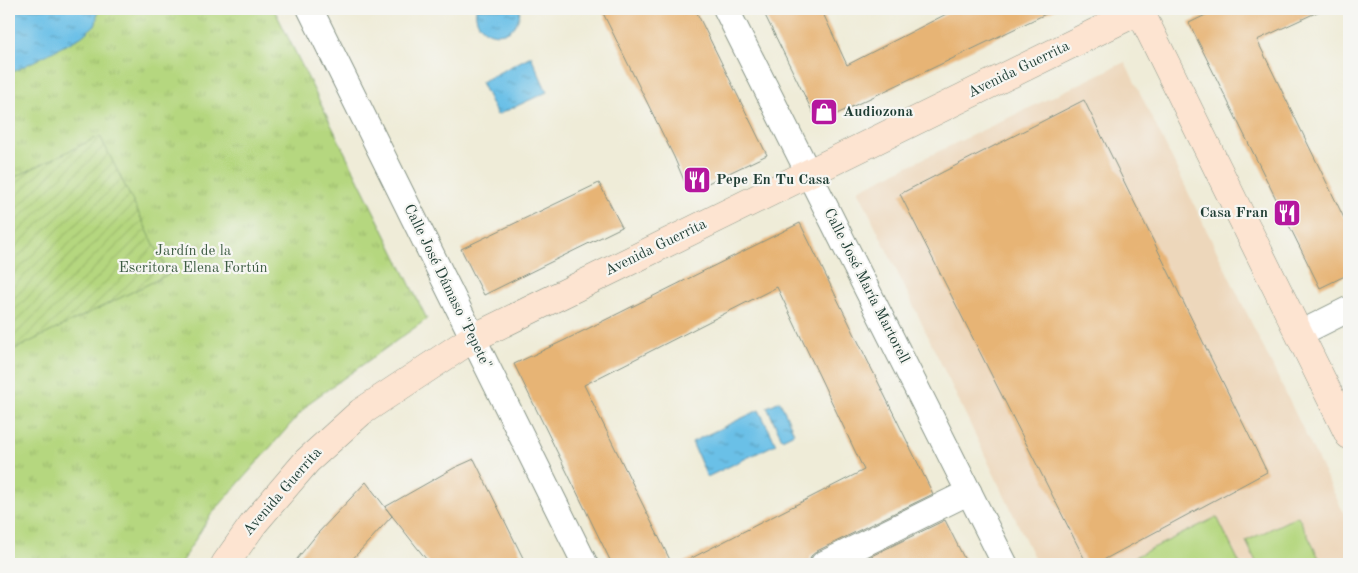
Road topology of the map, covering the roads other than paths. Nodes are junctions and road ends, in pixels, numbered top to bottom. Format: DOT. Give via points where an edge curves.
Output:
graph roads {
  1 [pos="310,9"];
  2 [pos="726,9"];
  3 [pos="1140,9"];
  4 [pos="809,174"];
  5 [pos="1349,309"];
  6 [pos="1299,334"];
  7 [pos="473,338"];
  8 [pos="1349,435"];
  9 [pos="969,492"];
  10 [pos="226,564"];
  11 [pos="585,564"];
  12 [pos="823,564"];
  13 [pos="1005,564"];
  1 -- 7 [label="street, Calle José Dámaso \"Pepete\""];
  2 -- 4 [label="street, Calle José María Martorell"];
  3 -- 4 [label="street, Avenida Guerrita"];
  3 -- 6 [label="street"];
  4 -- 7 [label="street, Avenida Guerrita"];
  4 -- 9 [label="street, Calle José María Martorell"];
  5 -- 6 [label="street"];
  6 -- 8 [label="street"];
  7 -- 10 [label="street, Avenida Guerrita" via="361,412 307,461 254,523"];
  7 -- 11 [label="street, Calle José Dámaso \"Pepete\""];
  9 -- 12 [label="street"];
  9 -- 13 [label="street, Calle José María Martorell"];
}
